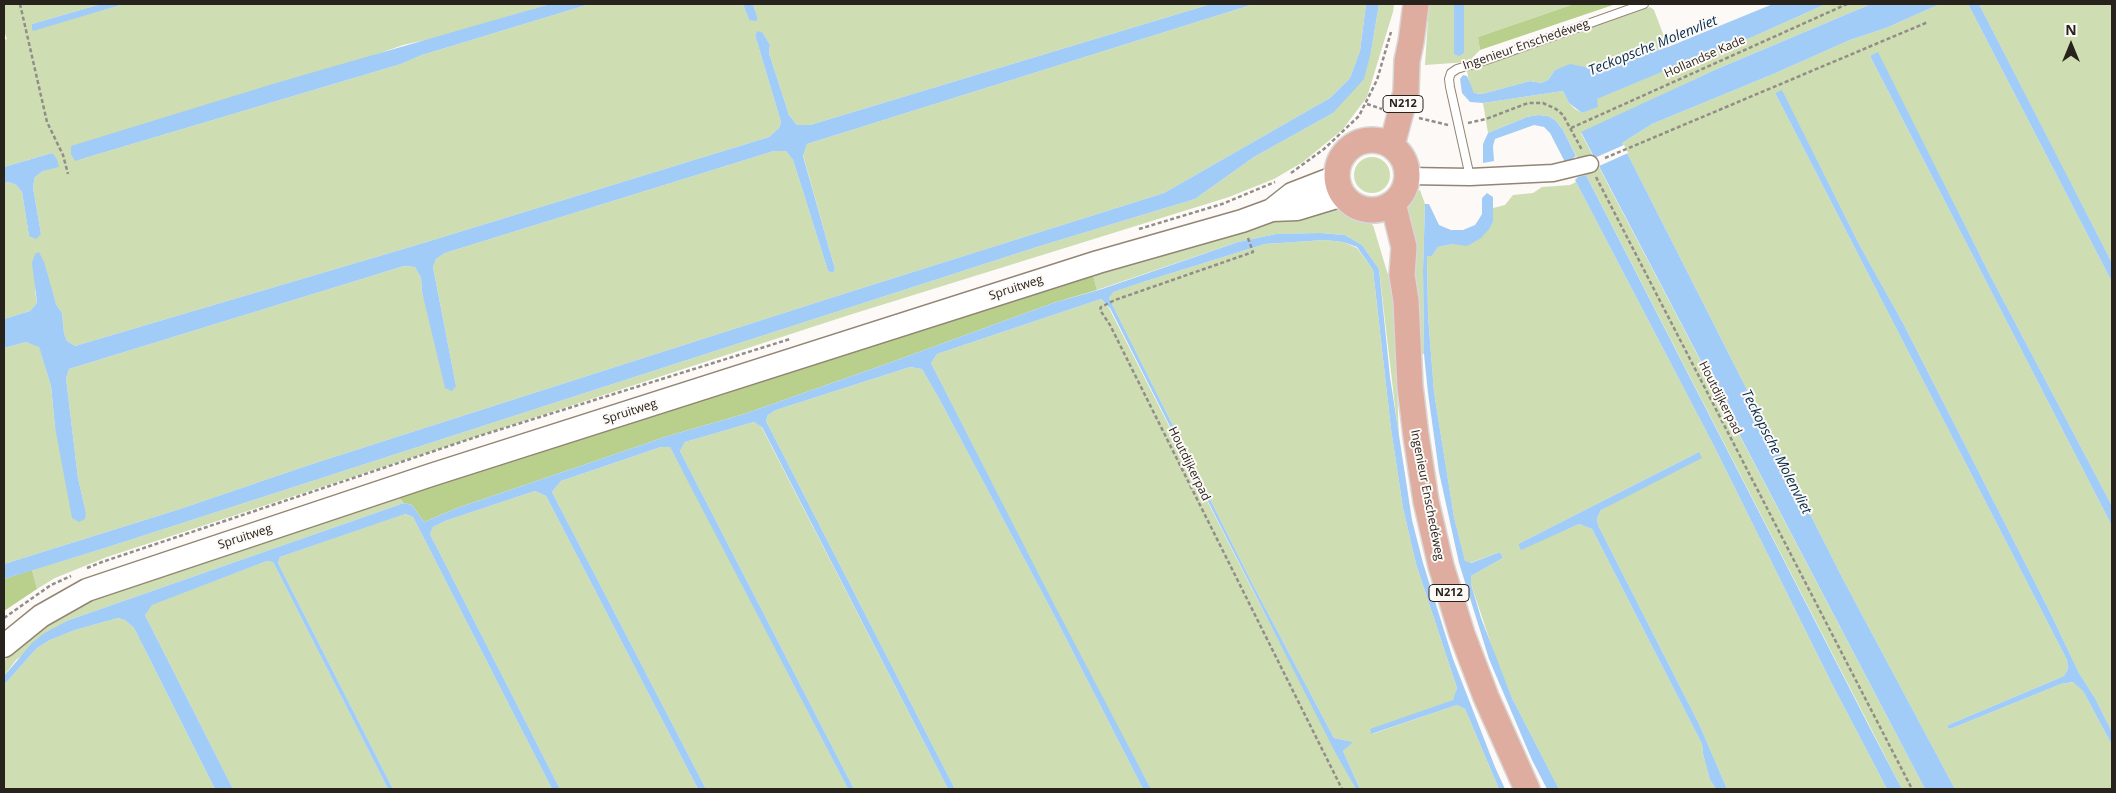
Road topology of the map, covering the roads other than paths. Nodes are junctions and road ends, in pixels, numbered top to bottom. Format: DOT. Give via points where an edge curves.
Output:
graph roads {
  1 [pos="1416,4"];
  2 [pos="1644,4"];
  3 [pos="1383,142"];
  4 [pos="1596,162"];
  5 [pos="1408,176"];
  6 [pos="1470,176"];
  7 [pos="1339,186"];
  8 [pos="1384,207"];
  9 [pos="4,646"];
  10 [pos="1527,789"];
  1 -- 3 [label="main road, N212" via="1406,61 1392,87"];
  2 -- 6 [label="lane, Ingenieur Enschedéweg" via="1451,73 1449,79"];
  3 -- 5 [label="main road" via="1401,154"];
  3 -- 7 [label="main road" via="1364,140 1346,150 1340,159"];
  4 -- 6 [label="street" via="1562,172"];
  5 -- 6 [label="street"];
  5 -- 8 [label="main road" via="1403,192"];
  7 -- 8 [label="main road" via="1348,201 1360,208"];
  7 -- 9 [label="main road, Spruitweg" via="1297,209 1272,210 1098,262 431,475 87,590 41,616"];
  8 -- 10 [label="main road, Ingenieur Enschedéweg / N212" via="1404,247 1402,275 1410,386 1426,502 1441,566 1486,697"];
}
